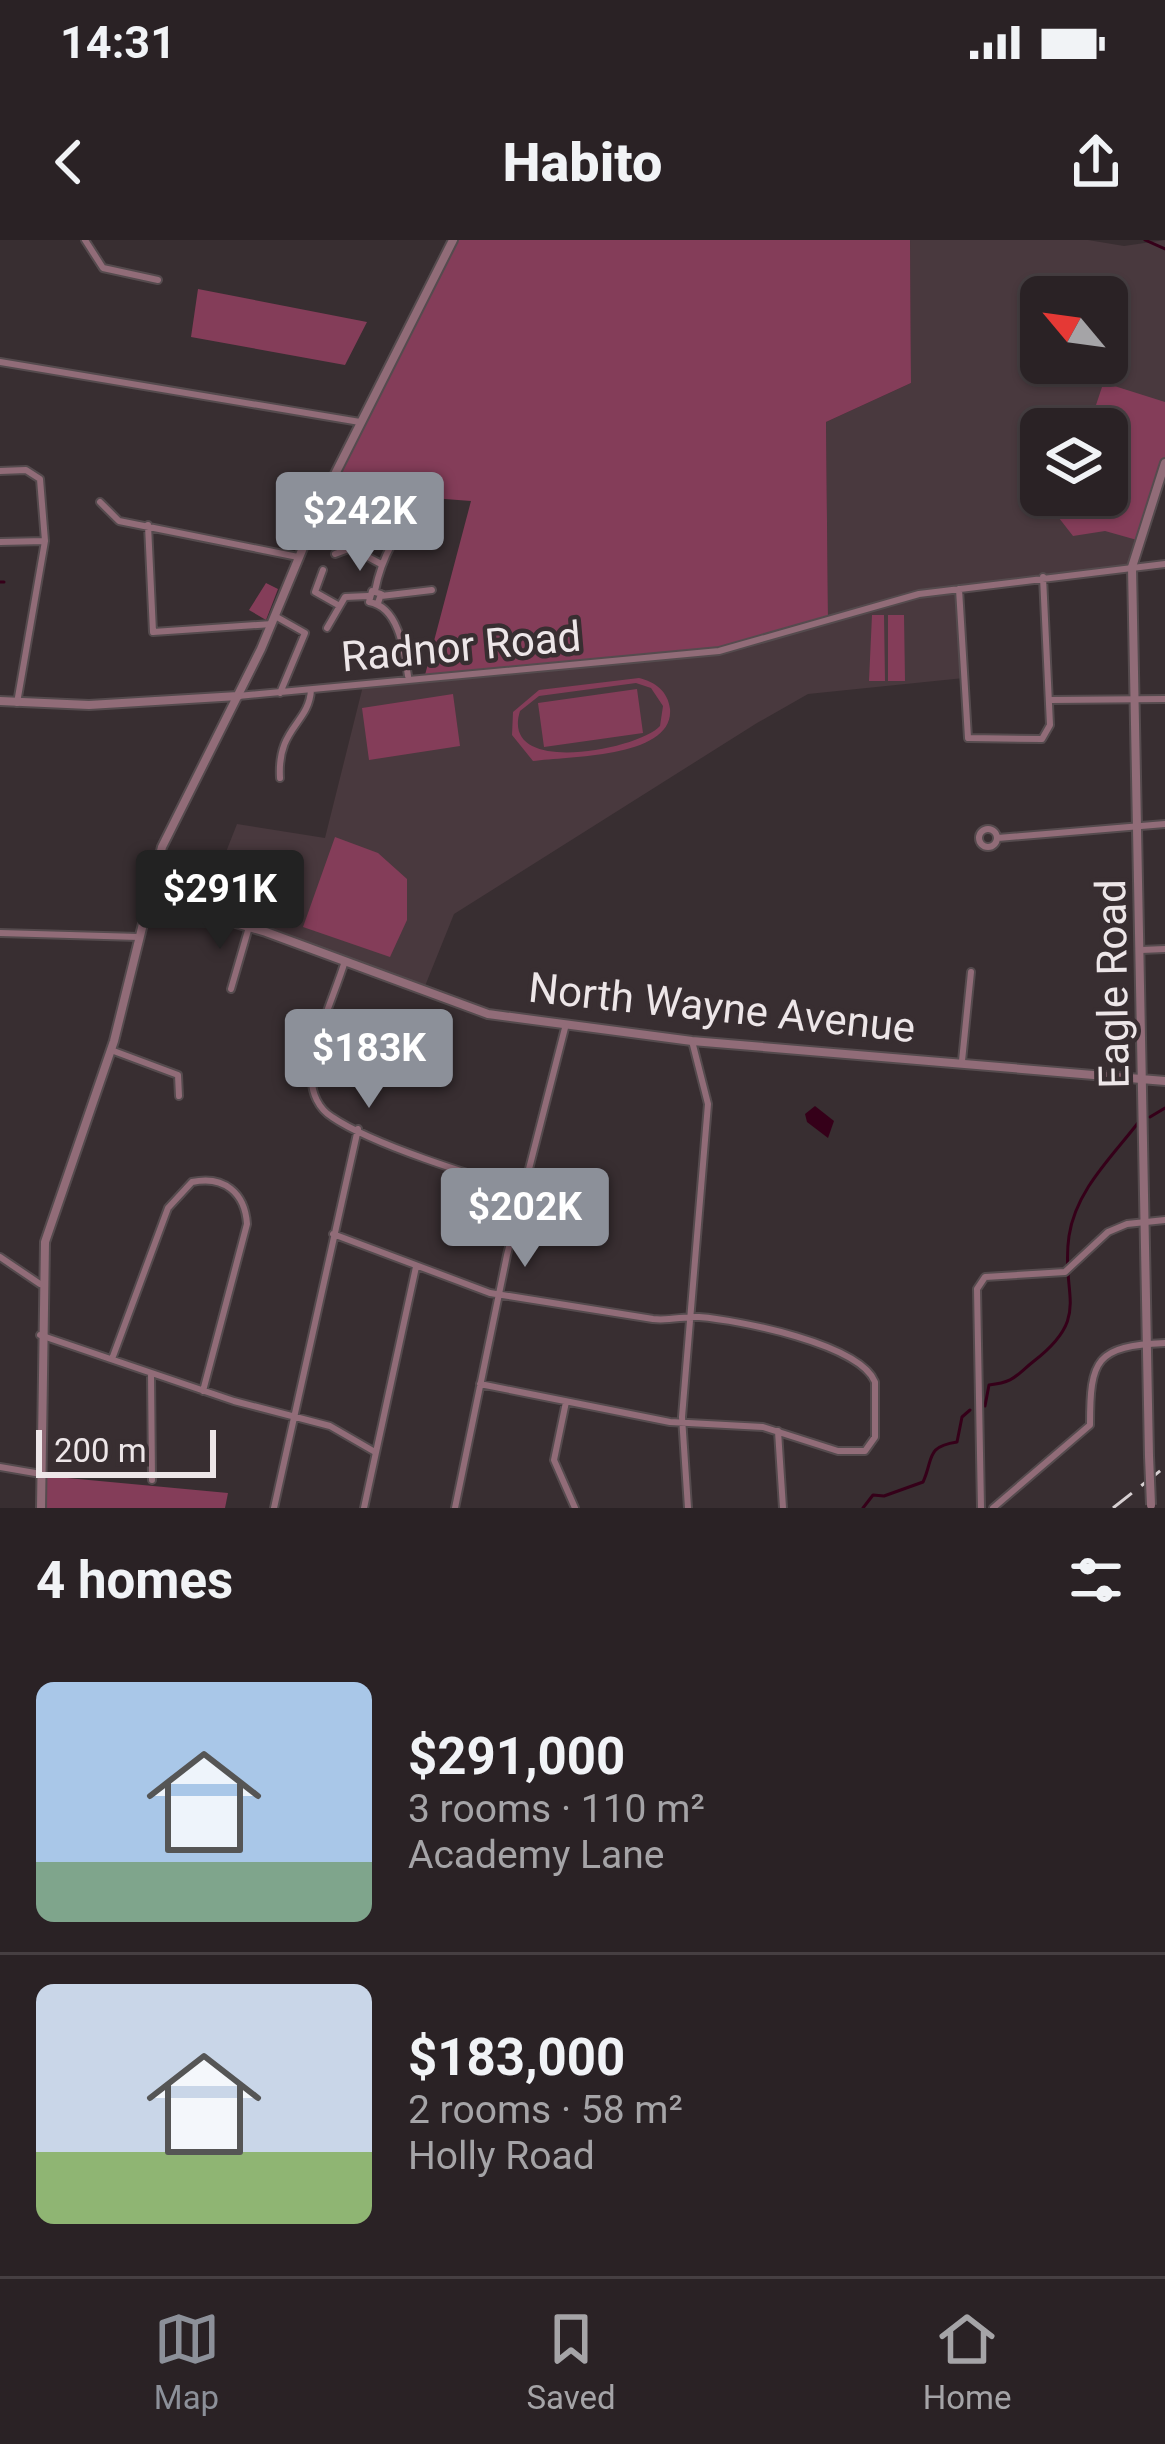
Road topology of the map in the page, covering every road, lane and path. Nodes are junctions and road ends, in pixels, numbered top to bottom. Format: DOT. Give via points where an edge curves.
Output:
graph roads {
  1 [pos="85,240"];
  2 [pos="453,240"];
  3 [pos="158,280"];
  4 [pos="0,362"];
  5 [pos="360,422"];
  6 [pos="1165,464"];
  7 [pos="0,471"];
  8 [pos="100,502"];
  9 [pos="427,513"];
  10 [pos="148,525"];
  11 [pos="348,532"];
  12 [pos="45,541"];
  13 [pos="0,542"];
  14 [pos="351,548"];
  15 [pos="335,554"];
  16 [pos="298,557"];
  17 [pos="381,564"];
  18 [pos="1165,564"];
  19 [pos="1132,567"];
  20 [pos="323,570"];
  21 [pos="1043,577"];
  22 [pos="959,589"];
  23 [pos="432,590"];
  24 [pos="376,597"];
  25 [pos="338,605"];
  26 [pos="273,620"];
  27 [pos="327,628"];
  28 [pos="409,676"];
  29 [pos="311,690"];
  30 [pos="280,692"];
  31 [pos="238,696"];
  32 [pos="203,698"];
  33 [pos="1165,699"];
  34 [pos="1050,700"];
  35 [pos="1135,700"];
  36 [pos="0,701"];
  37 [pos="17,703"];
  38 [pos="225,722"];
  39 [pos="280,778"];
  40 [pos="1165,824"];
  41 [pos="1138,826"];
  42 [pos="998,838"];
  43 [pos="148,897"];
  44 [pos="249,927"];
  45 [pos="0,933"];
  46 [pos="139,937"];
  47 [pos="1165,949"];
  48 [pos="1142,950"];
  49 [pos="344,961"];
  50 [pos="971,972"];
  51 [pos="231,989"];
  52 [pos="566,1024"];
  53 [pos="692,1041"];
  54 [pos="111,1050"];
  55 [pos="962,1061"];
  56 [pos="1165,1081"];
  57 [pos="1144,1082"];
  58 [pos="179,1096"];
  59 [pos="358,1129"];
  60 [pos="524,1188"];
  61 [pos="1165,1220"];
  62 [pos="1146,1221"];
  63 [pos="333,1234"];
  64 [pos="0,1257"];
  65 [pos="416,1267"];
  66 [pos="40,1284"];
  67 [pos="499,1294"];
  68 [pos="691,1316"];
  69 [pos="40,1335"];
  70 [pos="1165,1343"];
  71 [pos="1146,1344"];
  72 [pos="112,1359"];
  73 [pos="151,1373"];
  74 [pos="480,1384"];
  75 [pos="203,1391"];
  76 [pos="566,1402"];
  77 [pos="294,1417"];
  78 [pos="682,1424"];
  79 [pos="778,1431"];
  80 [pos="375,1452"];
  81 [pos="0,1467"];
  82 [pos="41,1474"];
  83 [pos="152,1480"];
  84 [pos="1151,1507"];
  85 [pos="41,1508"];
  86 [pos="274,1508"];
  87 [pos="364,1508"];
  88 [pos="455,1508"];
  89 [pos="575,1508"];
  90 [pos="688,1508"];
  91 [pos="783,1508"];
  92 [pos="981,1508"];
  93 [pos="993,1508"];
  1 -- 3 [label="street" via="103,268"];
  2 -- 5 [label="street"];
  4 -- 5 [label="street"];
  5 -- 16 [label="street"];
  6 -- 19 [label="street, Eagle Road"];
  7 -- 12 [label="street" via="26,470 40,479"];
  8 -- 10 [label="street" via="119,521"];
  9 -- 17 [label="street" via="409,519"];
  10 -- 16 [label="street"];
  10 -- 26 [label="street" via="154,632"];
  11 -- 14 [label="street"];
  12 -- 13 [label="street"];
  12 -- 37 [label="street"];
  14 -- 15 [label="street"];
  14 -- 17 [label="street"];
  16 -- 26 [label="street"];
  17 -- 24 [label="street"];
  18 -- 19 [label="street, Radnor Road"];
  19 -- 21 [label="street, Radnor Road"];
  19 -- 35 [label="street, Eagle Road"];
  20 -- 25 [label="street" via="315,592"];
  21 -- 22 [label="street, Radnor Road"];
  21 -- 34 [label="street"];
  22 -- 28 [label="street, Radnor Road" via="738,648"];
  22 -- 34 [label="street" via="968,738 1042,739"];
  23 -- 24 [label="street"];
  24 -- 25 [label="street" via="353,593"];
  24 -- 28 [label="street" via="399,634"];
  25 -- 27 [label="street"];
  26 -- 30 [label="street" via="305,633"];
  26 -- 31 [label="street"];
  28 -- 29 [label="street, Radnor Road"];
  29 -- 30 [label="street, Radnor Road"];
  29 -- 39 [label="street" via="281,744"];
  30 -- 31 [label="street, Radnor Road"];
  31 -- 32 [label="street, Radnor Road"];
  31 -- 38 [label="street"];
  32 -- 37 [label="street, Radnor Road"];
  32 -- 38 [label="street" via="221,705"];
  33 -- 35 [label="street"];
  34 -- 35 [label="street"];
  35 -- 41 [label="street, Eagle Road"];
  36 -- 37 [label="street, Radnor Road"];
  38 -- 43 [label="street" via="173,820"];
  40 -- 41 [label="street"];
  41 -- 42 [label="street"];
  41 -- 48 [label="street, Eagle Road"];
  43 -- 44 [label="street, North Wayne Avenue"];
  43 -- 46 [label="street"];
  44 -- 49 [label="street, North Wayne Avenue"];
  44 -- 51 [label="street"];
  45 -- 46 [label="street"];
  46 -- 54 [label="street"];
  47 -- 48 [label="street"];
  48 -- 57 [label="street, Eagle Road"];
  49 -- 52 [label="street, North Wayne Avenue" via="473,1010"];
  49 -- 59 [label="street" via="312,1077 324,1110"];
  50 -- 55 [label="street"];
  52 -- 53 [label="street, North Wayne Avenue"];
  52 -- 60 [label="street"];
  53 -- 55 [label="street, North Wayne Avenue"];
  53 -- 68 [label="street" via="708,1104"];
  54 -- 58 [label="street" via="178,1075"];
  54 -- 66 [label="street" via="50,1224"];
  55 -- 57 [label="street, North Wayne Avenue"];
  56 -- 57 [label="street, North Wayne Avenue"];
  57 -- 62 [label="street, Eagle Road"];
  59 -- 60 [label="street"];
  59 -- 63 [label="street"];
  60 -- 67 [label="street"];
  61 -- 62 [label="street"];
  62 -- 71 [label="street, Eagle Road"];
  62 -- 92 [label="street" via="1108,1232 1069,1270 985,1277 977,1289"];
  63 -- 65 [label="street"];
  63 -- 77 [label="street"];
  64 -- 66 [label="street"];
  65 -- 67 [label="street"];
  65 -- 80 [label="street"];
  66 -- 69 [label="street"];
  67 -- 68 [label="street" via="652,1319"];
  67 -- 74 [label="street"];
  68 -- 78 [label="street"];
  68 -- 79 [label="street" via="825,1347 870,1370 875,1432 865,1451 838,1451"];
  69 -- 72 [label="street"];
  69 -- 82 [label="street"];
  70 -- 71 [label="street"];
  71 -- 84 [label="street, Eagle Road, bridge"];
  71 -- 93 [label="street" via="1104,1356 1090,1375 1090,1426"];
  72 -- 73 [label="street"];
  72 -- 75 [label="street" via="171,1202 192,1182 222,1182 240,1197 247,1224"];
  73 -- 75 [label="street"];
  73 -- 83 [label="street"];
  74 -- 76 [label="street"];
  74 -- 88 [label="street"];
  75 -- 77 [label="street"];
  76 -- 78 [label="street"];
  76 -- 89 [label="street" via="554,1460"];
  77 -- 80 [label="street" via="330,1426"];
  77 -- 86 [label="street"];
  78 -- 79 [label="street"];
  78 -- 90 [label="street"];
  79 -- 91 [label="street"];
  80 -- 87 [label="street"];
  81 -- 82 [label="street"];
  82 -- 85 [label="street"];
}
